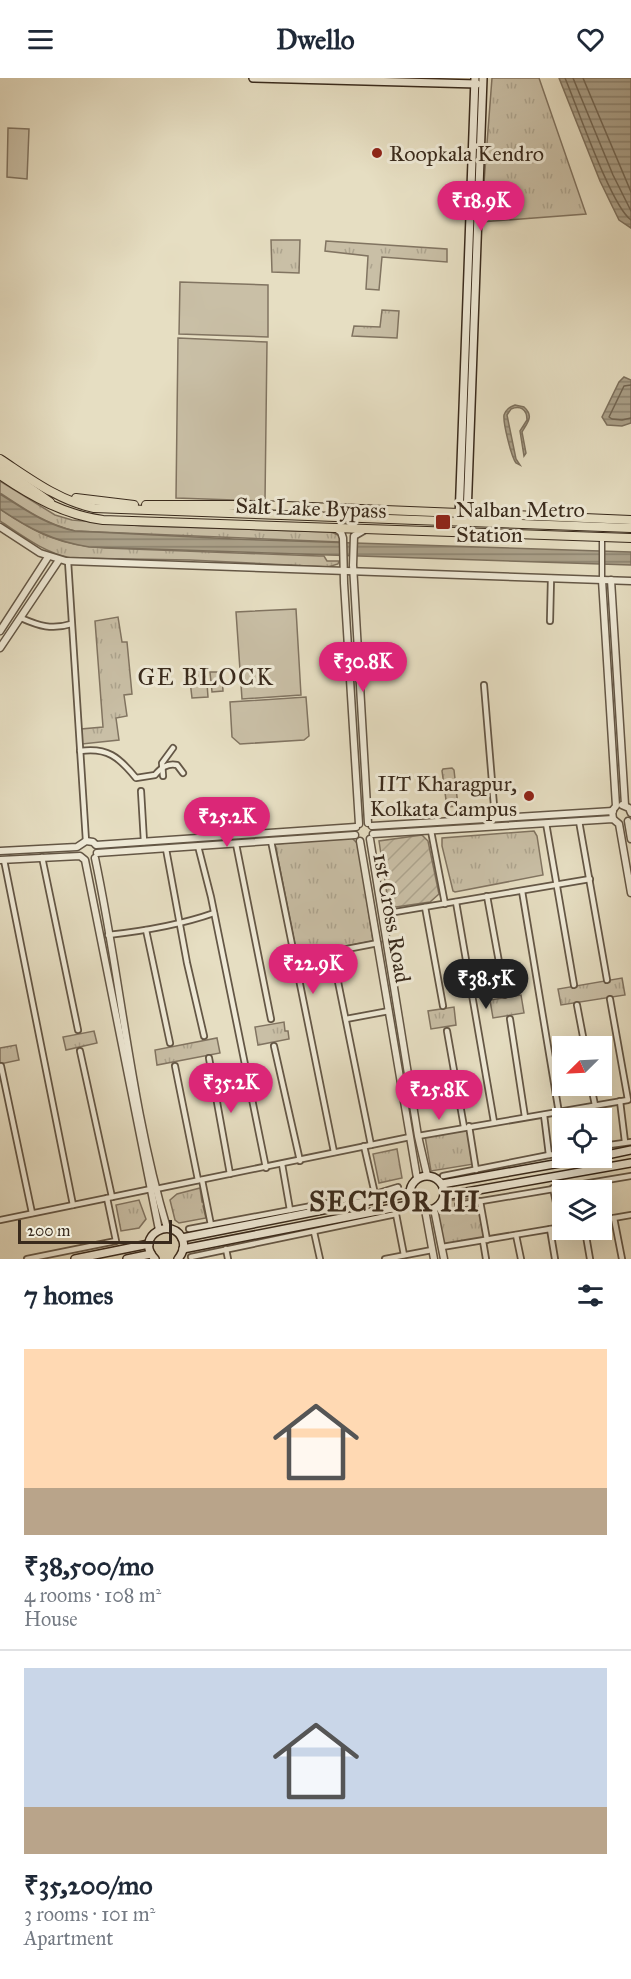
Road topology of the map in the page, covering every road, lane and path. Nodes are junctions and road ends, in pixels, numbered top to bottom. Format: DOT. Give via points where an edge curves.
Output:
graph roads {
  1 [pos="253,78"];
  2 [pos="268,78"];
  3 [pos="405,78"];
  4 [pos="479,81"];
  5 [pos="470,204"];
  6 [pos="478,204"];
  7 [pos="0,459"];
  8 [pos="0,467"];
  9 [pos="0,475"];
  10 [pos="44,492"];
  11 [pos="72,499"];
  12 [pos="239,505"];
  13 [pos="55,506"];
  14 [pos="167,508"];
  15 [pos="393,510"];
  16 [pos="254,514"];
  17 [pos="463,517"];
  18 [pos="381,519"];
  19 [pos="631,520"];
  20 [pos="169,522"];
  21 [pos="603,523"];
  22 [pos="0,526"];
  23 [pos="331,527"];
  24 [pos="369,528"];
  25 [pos="631,528"];
  26 [pos="602,536"];
  27 [pos="631,538"];
  28 [pos="48,557"];
  29 [pos="59,560"];
  30 [pos="68,561"];
  31 [pos="343,567"];
  32 [pos="353,568"];
  33 [pos="551,578"];
  34 [pos="602,580"];
  35 [pos="611,580"];
  36 [pos="631,581"];
  37 [pos="21,618"];
  38 [pos="550,621"];
  39 [pos="71,624"];
  40 [pos="0,631"];
  41 [pos="347,635"];
  42 [pos="357,635"];
  43 [pos="0,648"];
  44 [pos="484,685"];
  45 [pos="173,748"];
  46 [pos="80,752"];
  47 [pos="364,760"];
  48 [pos="355,761"];
  49 [pos="163,767"];
  50 [pos="183,773"];
  51 [pos="163,776"];
  52 [pos="141,791"];
  53 [pos="614,808"];
  54 [pos="630,813"];
  55 [pos="495,818"];
  56 [pos="486,819"];
  57 [pos="613,819"];
  58 [pos="579,821"];
  59 [pos="546,823"];
  60 [pos="619,824"];
  61 [pos="357,825"];
  62 [pos="370,825"];
  63 [pos="487,827"];
  64 [pos="431,831"];
  65 [pos="372,837"];
  66 [pos="358,838"];
  67 [pos="631,839"];
  68 [pos="174,840"];
  69 [pos="86,841"];
  70 [pos="271,841"];
  71 [pos="144,842"];
  72 [pos="236,844"];
  73 [pos="96,845"];
  74 [pos="80,846"];
  75 [pos="198,846"];
  76 [pos="175,848"];
  77 [pos="166,849"];
  78 [pos="0,851"];
  79 [pos="96,856"];
  80 [pos="42,857"];
  81 [pos="83,858"];
  82 [pos="2,860"];
  83 [pos="590,879"];
  84 [pos="556,885"];
  85 [pos="522,891"];
  86 [pos="631,893"];
  87 [pos="488,896"];
  88 [pos="456,902"];
  89 [pos="445,904"];
  90 [pos="103,905"];
  91 [pos="95,907"];
  92 [pos="425,907"];
  93 [pos="214,913"];
  94 [pos="382,914"];
  95 [pos="179,923"];
  96 [pos="146,930"];
  97 [pos="108,935"];
  98 [pos="378,943"];
  99 [pos="332,952"];
  100 [pos="295,959"];
  101 [pos="110,965"];
  102 [pos="392,973"];
  103 [pos="383,974"];
  104 [pos="607,980"];
  105 [pos="574,986"];
  106 [pos="505,995"];
  107 [pos="610,999"];
  108 [pos="577,1005"];
  109 [pos="443,1006"];
  110 [pos="389,1011"];
  111 [pos="271,1019"];
  112 [pos="346,1019"];
  113 [pos="510,1019"];
  114 [pos="78,1030"];
  115 [pos="447,1030"];
  116 [pos="401,1032"];
  117 [pos="393,1033"];
  118 [pos="204,1036"];
  119 [pos="583,1036"];
  120 [pos="170,1043"];
  121 [pos="274,1046"];
  122 [pos="80,1051"];
  123 [pos="209,1059"];
  124 [pos="1,1066"];
  125 [pos="175,1066"];
  126 [pos="593,1096"];
  127 [pos="629,1099"];
  128 [pos="620,1101"];
  129 [pos="595,1105"];
  130 [pos="413,1107"];
  131 [pos="406,1108"];
  132 [pos="558,1108"];
  133 [pos="582,1108"];
  134 [pos="552,1114"];
  135 [pos="544,1115"];
  136 [pos="525,1117"];
  137 [pos="494,1122"];
  138 [pos="466,1127"];
  139 [pos="414,1137"];
  140 [pos="628,1142"];
  141 [pos="612,1144"];
  142 [pos="371,1145"];
  143 [pos="364,1146"];
  144 [pos="631,1150"];
  145 [pos="334,1152"];
  146 [pos="612,1154"];
  147 [pos="549,1155"];
  148 [pos="552,1155"];
  149 [pos="300,1161"];
  150 [pos="552,1163"];
  151 [pos="631,1163"];
  152 [pos="282,1164"];
  153 [pos="266,1167"];
  154 [pos="476,1170"];
  155 [pos="231,1174"];
  156 [pos="427,1176"];
  157 [pos="630,1176"];
  158 [pos="417,1178"];
  159 [pos="200,1180"];
  160 [pos="443,1180"];
  161 [pos="604,1180"];
  162 [pos="631,1185"];
  163 [pos="398,1187"];
  164 [pos="552,1188"];
  165 [pos="154,1189"];
  166 [pos="409,1193"];
  167 [pos="375,1194"];
  168 [pos="444,1196"];
  169 [pos="110,1198"];
  170 [pos="480,1202"];
  171 [pos="413,1204"];
  172 [pos="73,1205"];
  173 [pos="458,1205"];
  174 [pos="434,1209"];
  175 [pos="290,1210"];
  176 [pos="424,1210"];
  177 [pos="32,1213"];
  178 [pos="631,1215"];
  179 [pos="614,1218"];
  180 [pos="0,1221"];
  181 [pos="211,1225"];
  182 [pos="163,1229"];
  183 [pos="189,1229"];
  184 [pos="550,1229"];
  185 [pos="314,1232"];
  186 [pos="516,1235"];
  187 [pos="182,1238"];
  188 [pos="485,1240"];
  189 [pos="587,1240"];
  190 [pos="149,1244"];
  191 [pos="442,1247"];
  192 [pos="183,1249"];
  193 [pos="226,1249"];
  194 [pos="432,1250"];
  195 [pos="404,1255"];
  196 [pos="153,1257"];
  197 [pos="191,1257"];
  198 [pos="27,1259"];
  199 [pos="75,1259"];
  200 [pos="127,1259"];
  201 [pos="178,1259"];
  202 [pos="228,1259"];
  203 [pos="320,1259"];
  204 [pos="387,1259"];
  205 [pos="434,1259"];
  206 [pos="444,1259"];
  207 [pos="486,1259"];
  208 [pos="521,1259"];
  209 [pos="555,1259"];
  210 [pos="590,1259"];
  211 [pos="622,1259"];
  1 -- 2 [label="main road"];
  2 -- 4 [label="main road"];
  3 -- 4 [label="main road"];
  4 -- 5 [label="main road"];
  4 -- 6 [label="main road"];
  5 -- 6 [label="main road"];
  5 -- 17 [label="main road"];
  6 -- 17 [label="main road"];
  7 -- 10 [label="main road, Salt Lake Bypass"];
  8 -- 10 [label="main road"];
  9 -- 13 [label="main road, Salt Lake Bypass"];
  10 -- 11 [label="main road, Salt Lake Bypass"];
  10 -- 13 [label="main road"];
  11 -- 14 [label="main road, Salt Lake Bypass"];
  11 -- 14 [label="main road, Salt Lake Bypass" via="94,508"];
  12 -- 14 [label="main road, Salt Lake Bypass"];
  12 -- 15 [label="main road, Salt Lake Bypass"];
  12 -- 16 [label="main road"];
  13 -- 20 [label="main road, Salt Lake Bypass" via="103,520"];
  14 -- 16 [label="main road, Salt Lake Bypass"];
  14 -- 20 [label="main road"];
  15 -- 17 [label="main road, Salt Lake Bypass"];
  15 -- 18 [label="main road"];
  16 -- 18 [label="main road, Salt Lake Bypass"];
  17 -- 18 [label="main road, Salt Lake Bypass"];
  17 -- 21 [label="main road, Salt Lake Bypass"];
  19 -- 21 [label="main road, Salt Lake Bypass"];
  20 -- 23 [label="main road, Salt Lake Bypass"];
  21 -- 25 [label="main road, Salt Lake Bypass"];
  21 -- 26 [label="main road"];
  22 -- 28 [label="street"];
  23 -- 24 [label="main road, Salt Lake Bypass"];
  23 -- 31 [label="street, 1st Cross Road" via="344,538"];
  24 -- 26 [label="main road, Salt Lake Bypass"];
  24 -- 32 [label="street, 1st Cross Road" via="353,539"];
  26 -- 27 [label="main road, Salt Lake Bypass"];
  26 -- 34 [label="street"];
  28 -- 29 [label="street"];
  28 -- 40 [label="street"];
  29 -- 30 [label="street"];
  29 -- 37 [label="street"];
  30 -- 31 [label="street"];
  30 -- 39 [label="street"];
  31 -- 32 [label="street"];
  31 -- 41 [label="street, 1st Cross Road"];
  32 -- 33 [label="street"];
  32 -- 42 [label="street, 1st Cross Road"];
  33 -- 34 [label="street"];
  33 -- 38 [label="street"];
  34 -- 35 [label="street"];
  34 -- 53 [label="street"];
  35 -- 36 [label="street"];
  35 -- 54 [label="street"];
  37 -- 39 [label="street" via="40,627"];
  37 -- 43 [label="street"];
  39 -- 46 [label="street"];
  41 -- 42 [label="street"];
  41 -- 48 [label="street, 1st Cross Road"];
  42 -- 47 [label="street, 1st Cross Road"];
  44 -- 55 [label="street"];
  45 -- 49 [label="street"];
  46 -- 49 [label="street" via="108,752 136,778 155,775"];
  46 -- 69 [label="street"];
  47 -- 48 [label="street"];
  47 -- 62 [label="street, 1st Cross Road"];
  48 -- 61 [label="street, 1st Cross Road"];
  49 -- 50 [label="street" via="177,765"];
  49 -- 51 [label="street"];
  52 -- 71 [label="street"];
  53 -- 54 [label="street"];
  53 -- 55 [label="street"];
  53 -- 57 [label="street"];
  54 -- 60 [label="street"];
  54 -- 67 [label="street"];
  55 -- 56 [label="street"];
  56 -- 62 [label="street"];
  56 -- 63 [label="street"];
  57 -- 58 [label="street"];
  57 -- 60 [label="street"];
  58 -- 59 [label="street"];
  58 -- 83 [label="street"];
  59 -- 63 [label="street"];
  59 -- 84 [label="street"];
  60 -- 86 [label="street"];
  61 -- 62 [label="street"];
  61 -- 66 [label="street, 1st Cross Road"];
  61 -- 68 [label="street"];
  62 -- 65 [label="street, 1st Cross Road"];
  63 -- 64 [label="street"];
  64 -- 65 [label="street"];
  64 -- 89 [label="street"];
  65 -- 66 [label="street"];
  65 -- 94 [label="street, 1st Cross Road"];
  66 -- 70 [label="street"];
  66 -- 98 [label="street, 1st Cross Road"];
  68 -- 71 [label="street"];
  68 -- 76 [label="street"];
  69 -- 73 [label="street"];
  69 -- 74 [label="street"];
  70 -- 72 [label="street"];
  70 -- 100 [label="street"];
  71 -- 73 [label="street"];
  72 -- 75 [label="street"];
  72 -- 111 [label="street"];
  73 -- 79 [label="street"];
  74 -- 78 [label="street"];
  74 -- 81 [label="street"];
  75 -- 76 [label="street"];
  75 -- 93 [label="street"];
  76 -- 77 [label="street"];
  77 -- 79 [label="street"];
  77 -- 95 [label="street"];
  79 -- 81 [label="street"];
  79 -- 90 [label="street"];
  80 -- 81 [label="street"];
  80 -- 82 [label="street"];
  80 -- 114 [label="street"];
  81 -- 91 [label="street"];
  82 -- 172 [label="street"];
  83 -- 84 [label="street"];
  83 -- 104 [label="street"];
  84 -- 85 [label="street"];
  84 -- 105 [label="street"];
  85 -- 87 [label="street"];
  85 -- 132 [label="street"];
  87 -- 88 [label="street"];
  87 -- 106 [label="street"];
  88 -- 89 [label="street"];
  88 -- 137 [label="street"];
  89 -- 92 [label="street"];
  90 -- 91 [label="street"];
  90 -- 97 [label="street"];
  91 -- 101 [label="street"];
  92 -- 94 [label="street"];
  92 -- 109 [label="street"];
  93 -- 95 [label="street"];
  93 -- 153 [label="street"];
  94 -- 102 [label="street, 1st Cross Road"];
  95 -- 96 [label="street"];
  95 -- 118 [label="street"];
  96 -- 97 [label="street"];
  96 -- 120 [label="street"];
  97 -- 101 [label="street"];
  98 -- 99 [label="street"];
  98 -- 103 [label="street, 1st Cross Road"];
  99 -- 100 [label="street"];
  99 -- 112 [label="street"];
  100 -- 145 [label="street"];
  101 -- 165 [label="street"];
  102 -- 103 [label="street"];
  102 -- 116 [label="street, 1st Cross Road"];
  103 -- 110 [label="street, 1st Cross Road"];
  107 -- 127 [label="street"];
  108 -- 119 [label="street"];
  110 -- 112 [label="street"];
  110 -- 117 [label="street, 1st Cross Road"];
  112 -- 142 [label="street"];
  113 -- 136 [label="street"];
  115 -- 138 [label="street"];
  116 -- 117 [label="street"];
  116 -- 130 [label="street, 1st Cross Road"];
  117 -- 131 [label="street, 1st Cross Road"];
  121 -- 149 [label="street"];
  122 -- 169 [label="street"];
  123 -- 155 [label="street"];
  124 -- 177 [label="street"];
  125 -- 159 [label="street"];
  126 -- 129 [label="street"];
  127 -- 128 [label="street"];
  128 -- 129 [label="street"];
  128 -- 140 [label="street"];
  129 -- 133 [label="street"];
  130 -- 131 [label="street"];
  130 -- 139 [label="street, 1st Cross Road"];
  131 -- 139 [label="street, 1st Cross Road"];
  134 -- 135 [label="street"];
  135 -- 136 [label="street"];
  135 -- 147 [label="street"];
  136 -- 137 [label="street"];
  137 -- 138 [label="street"];
  138 -- 139 [label="street"];
  138 -- 154 [label="street"];
  139 -- 142 [label="street"];
  139 -- 156 [label="street, 1st Cross Road"];
  139 -- 158 [label="street, 1st Cross Road"];
  140 -- 141 [label="street"];
  142 -- 143 [label="street"];
  143 -- 145 [label="street"];
  143 -- 167 [label="street"];
  144 -- 146 [label="main road"];
  145 -- 149 [label="street"];
  147 -- 148 [label="street"];
  147 -- 154 [label="street"];
  149 -- 152 [label="street"];
  150 -- 160 [label="main road"];
  151 -- 168 [label="main road"];
  152 -- 153 [label="street"];
  152 -- 175 [label="street"];
  153 -- 155 [label="street"];
  154 -- 160 [label="street"];
  155 -- 159 [label="street"];
  156 -- 158 [label="main road"];
  156 -- 160 [label="main road"];
  157 -- 161 [label="street"];
  157 -- 162 [label="street"];
  158 -- 166 [label="main road"];
  159 -- 165 [label="street"];
  159 -- 181 [label="street"];
  160 -- 168 [label="main road"];
  163 -- 167 [label="street"];
  164 -- 170 [label="street"];
  165 -- 169 [label="street"];
  165 -- 182 [label="street"];
  166 -- 171 [label="main road"];
  166 -- 187 [label="main road"];
  167 -- 175 [label="street"];
  168 -- 174 [label="main road"];
  169 -- 172 [label="street"];
  169 -- 198 [label="street" via="116,1241"];
  170 -- 173 [label="street"];
  170 -- 188 [label="street"];
  171 -- 176 [label="main road"];
  171 -- 192 [label="main road"];
  172 -- 177 [label="street"];
  174 -- 176 [label="main road"];
  174 -- 191 [label="street"];
  175 -- 181 [label="street"];
  176 -- 194 [label="street"];
  177 -- 180 [label="street"];
  178 -- 179 [label="street"];
  179 -- 211 [label="street"];
  181 -- 183 [label="street"];
  182 -- 187 [label="main road" via="174,1230"];
  182 -- 190 [label="main road" via="152,1236"];
  184 -- 186 [label="street"];
  184 -- 209 [label="street"];
  185 -- 193 [label="street"];
  185 -- 195 [label="street" via="396,1215"];
  185 -- 203 [label="street"];
  186 -- 188 [label="street"];
  186 -- 208 [label="street"];
  187 -- 192 [label="main road"];
  188 -- 191 [label="street"];
  188 -- 207 [label="street"];
  189 -- 210 [label="street"];
  190 -- 196 [label="main road"];
  190 -- 199 [label="main road"];
  191 -- 206 [label="street"];
  192 -- 201 [label="main road"];
  193 -- 197 [label="street"];
  193 -- 202 [label="street"];
  194 -- 195 [label="street"];
  194 -- 205 [label="street"];
  195 -- 204 [label="street"];
  196 -- 200 [label="main road"];
}
